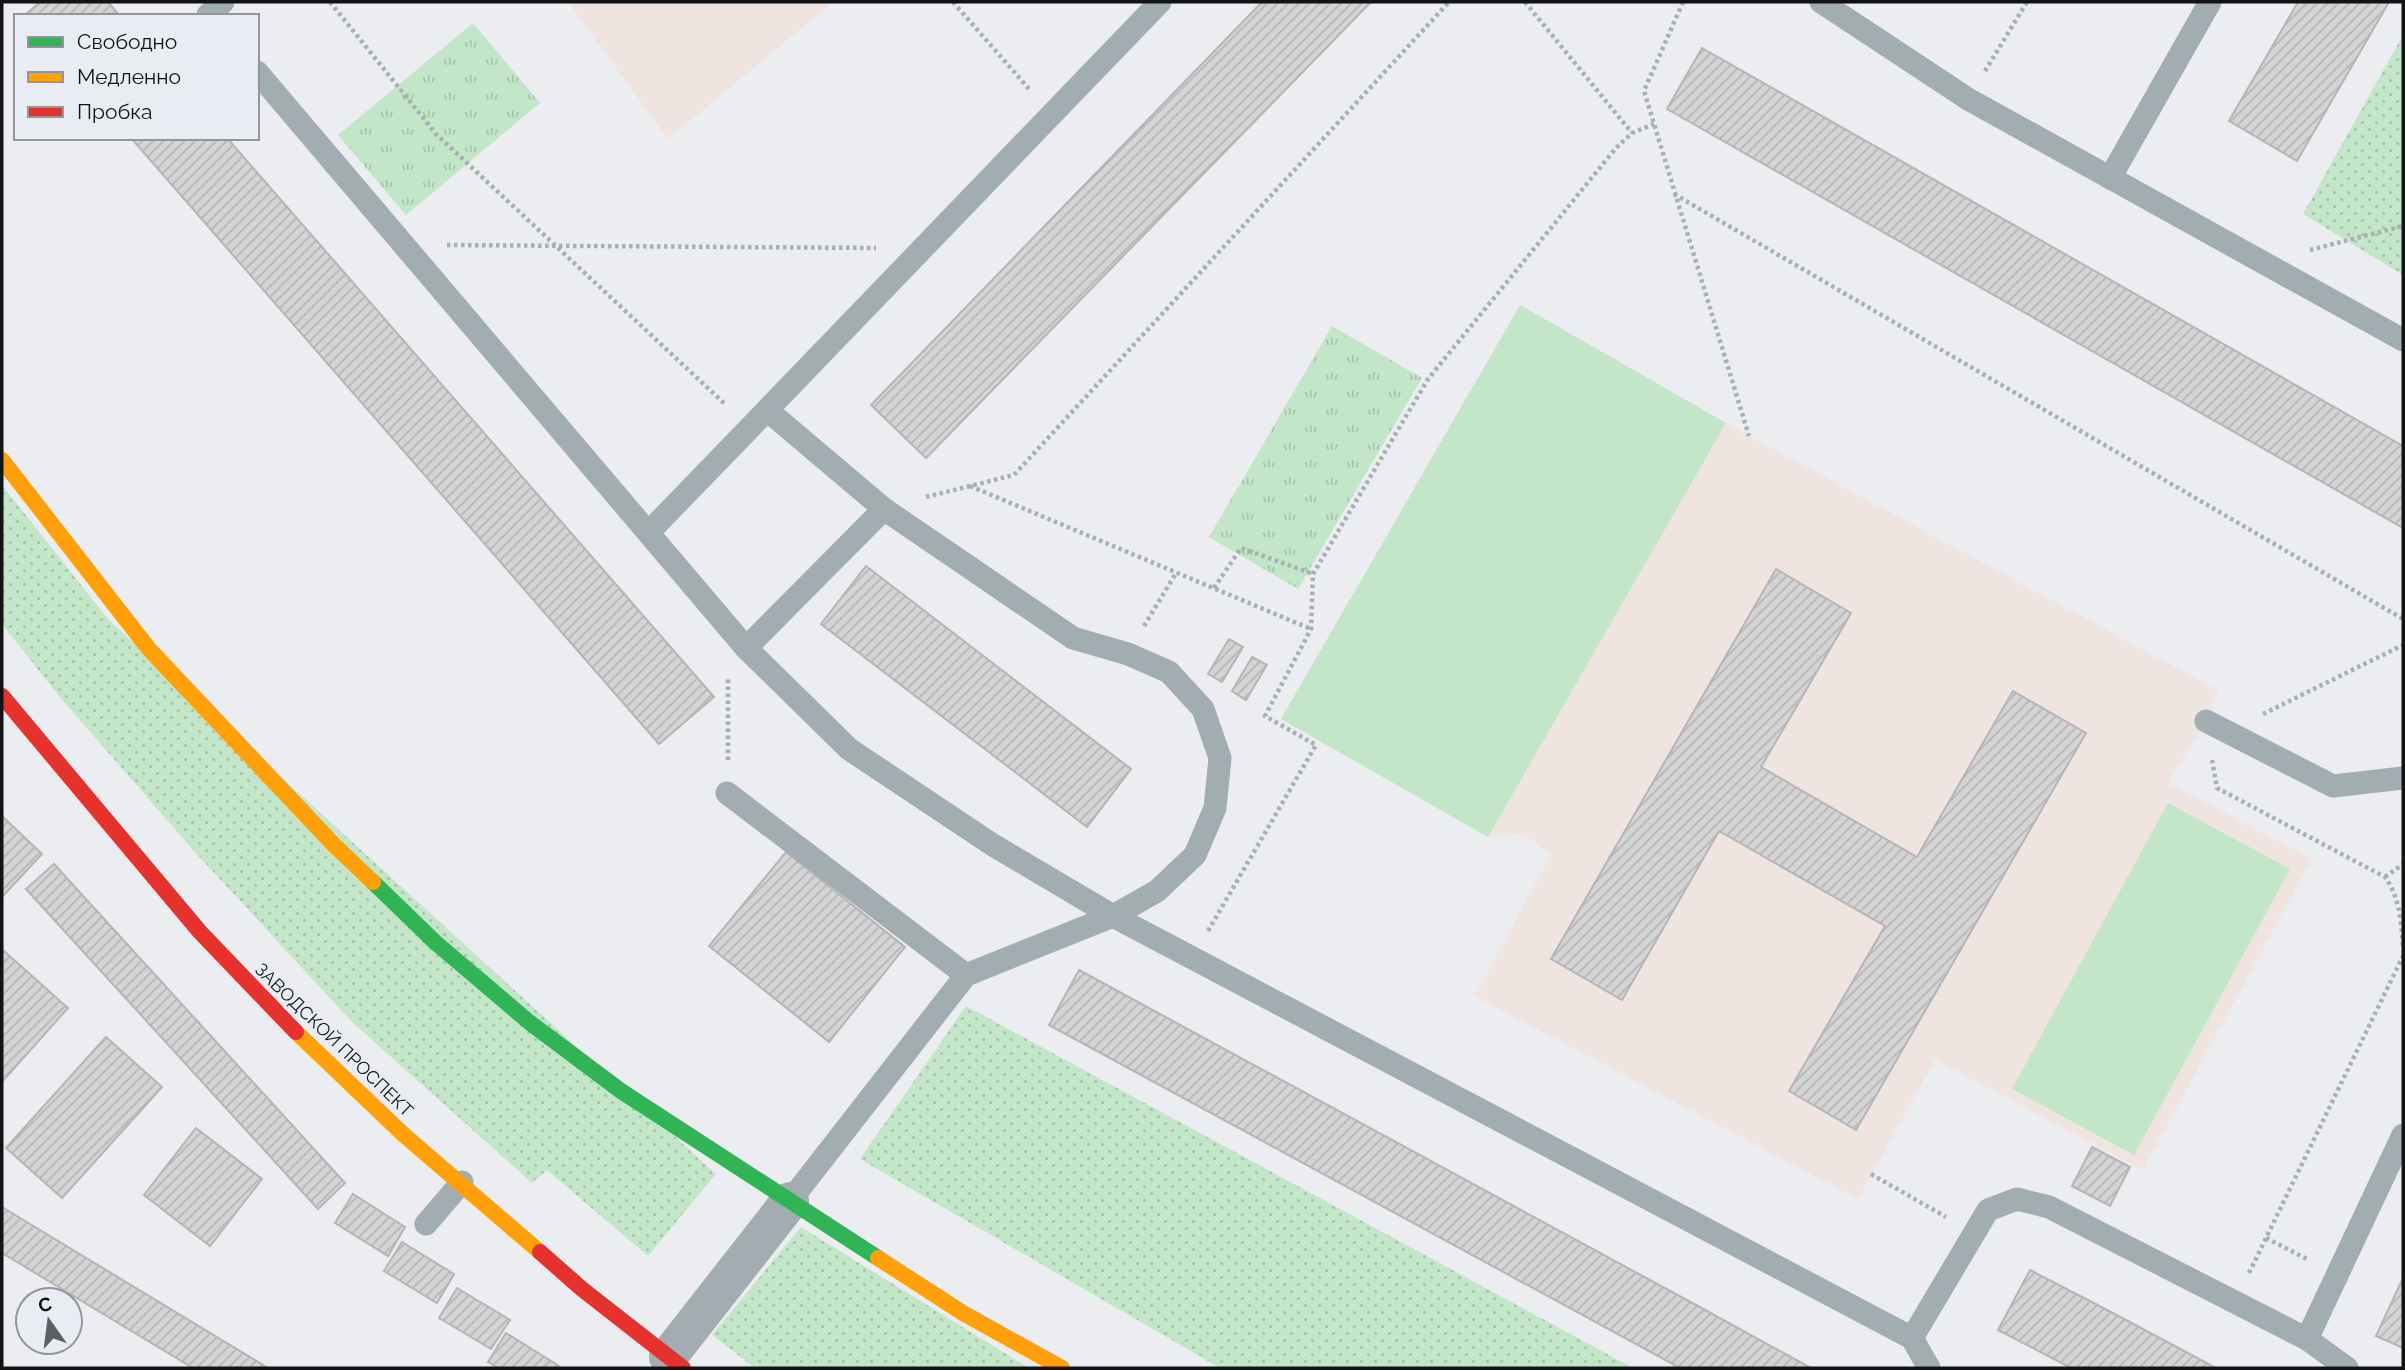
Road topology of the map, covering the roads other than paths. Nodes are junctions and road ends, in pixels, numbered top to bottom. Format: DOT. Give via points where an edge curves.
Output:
graph roads {
  1 [pos="223,2"];
  2 [pos="1160,2"];
  3 [pos="1821,2"];
  4 [pos="2210,2"];
  5 [pos="210,14"];
  6 [pos="259,74"];
  7 [pos="2110,178"];
  8 [pos="2403,341"];
  9 [pos="767,410"];
  10 [pos="2,460"];
  11 [pos="884,509"];
  12 [pos="649,532"];
  13 [pos="746,648"];
  14 [pos="2,696"];
  15 [pos="10,723"];
  16 [pos="2215,726"];
  17 [pos="2403,778"];
  18 [pos="727,793"];
  19 [pos="1113,916"];
  20 [pos="966,975"];
  21 [pos="2403,1135"];
  22 [pos="462,1182"];
  23 [pos="790,1201"];
  24 [pos="426,1224"];
  25 [pos="1912,1338"];
  26 [pos="2307,1339"];
  27 [pos="675,1362"];
  28 [pos="1062,1368"];
  29 [pos="1929,1368"];
  30 [pos="2347,1368"];
  1 -- 5 [label="lane"];
  2 -- 9 [label="lane"];
  3 -- 7 [label="lane" via="1968,99"];
  4 -- 7 [label="lane"];
  6 -- 12 [label="lane"];
  7 -- 8 [label="lane"];
  9 -- 11 [label="lane"];
  9 -- 12 [label="lane"];
  10 -- 23 [label="street" via="149,649 334,845 436,943 528,1022 621,1091"];
  11 -- 13 [label="lane"];
  11 -- 19 [label="lane" via="1073,638 1169,672 1203,709 1220,758 1215,808 1195,855 1157,891"];
  12 -- 13 [label="lane"];
  13 -- 19 [label="lane" via="849,749 993,845"];
  14 -- 15 [label="street, ЗАВОДСКОЙ ПРОСПЕКТ"];
  15 -- 22 [label="street, ЗАВОДСКОЙ ПРОСПЕКТ" via="247,984 404,1135"];
  16 -- 17 [label="lane" via="2333,786"];
  18 -- 20 [label="lane"];
  19 -- 20 [label="lane"];
  19 -- 25 [label="lane"];
  20 -- 23 [label="lane"];
  21 -- 26 [label="lane"];
  22 -- 24 [label="lane"];
  22 -- 27 [label="street, ЗАВОДСКОЙ ПРОСПЕКТ" via="582,1289"];
  23 -- 27 [label="street"];
  23 -- 28 [label="street" via="963,1312"];
  25 -- 26 [label="lane" via="1988,1210 2017,1199 2049,1208"];
  25 -- 29 [label="lane"];
  26 -- 30 [label="lane"];
}
